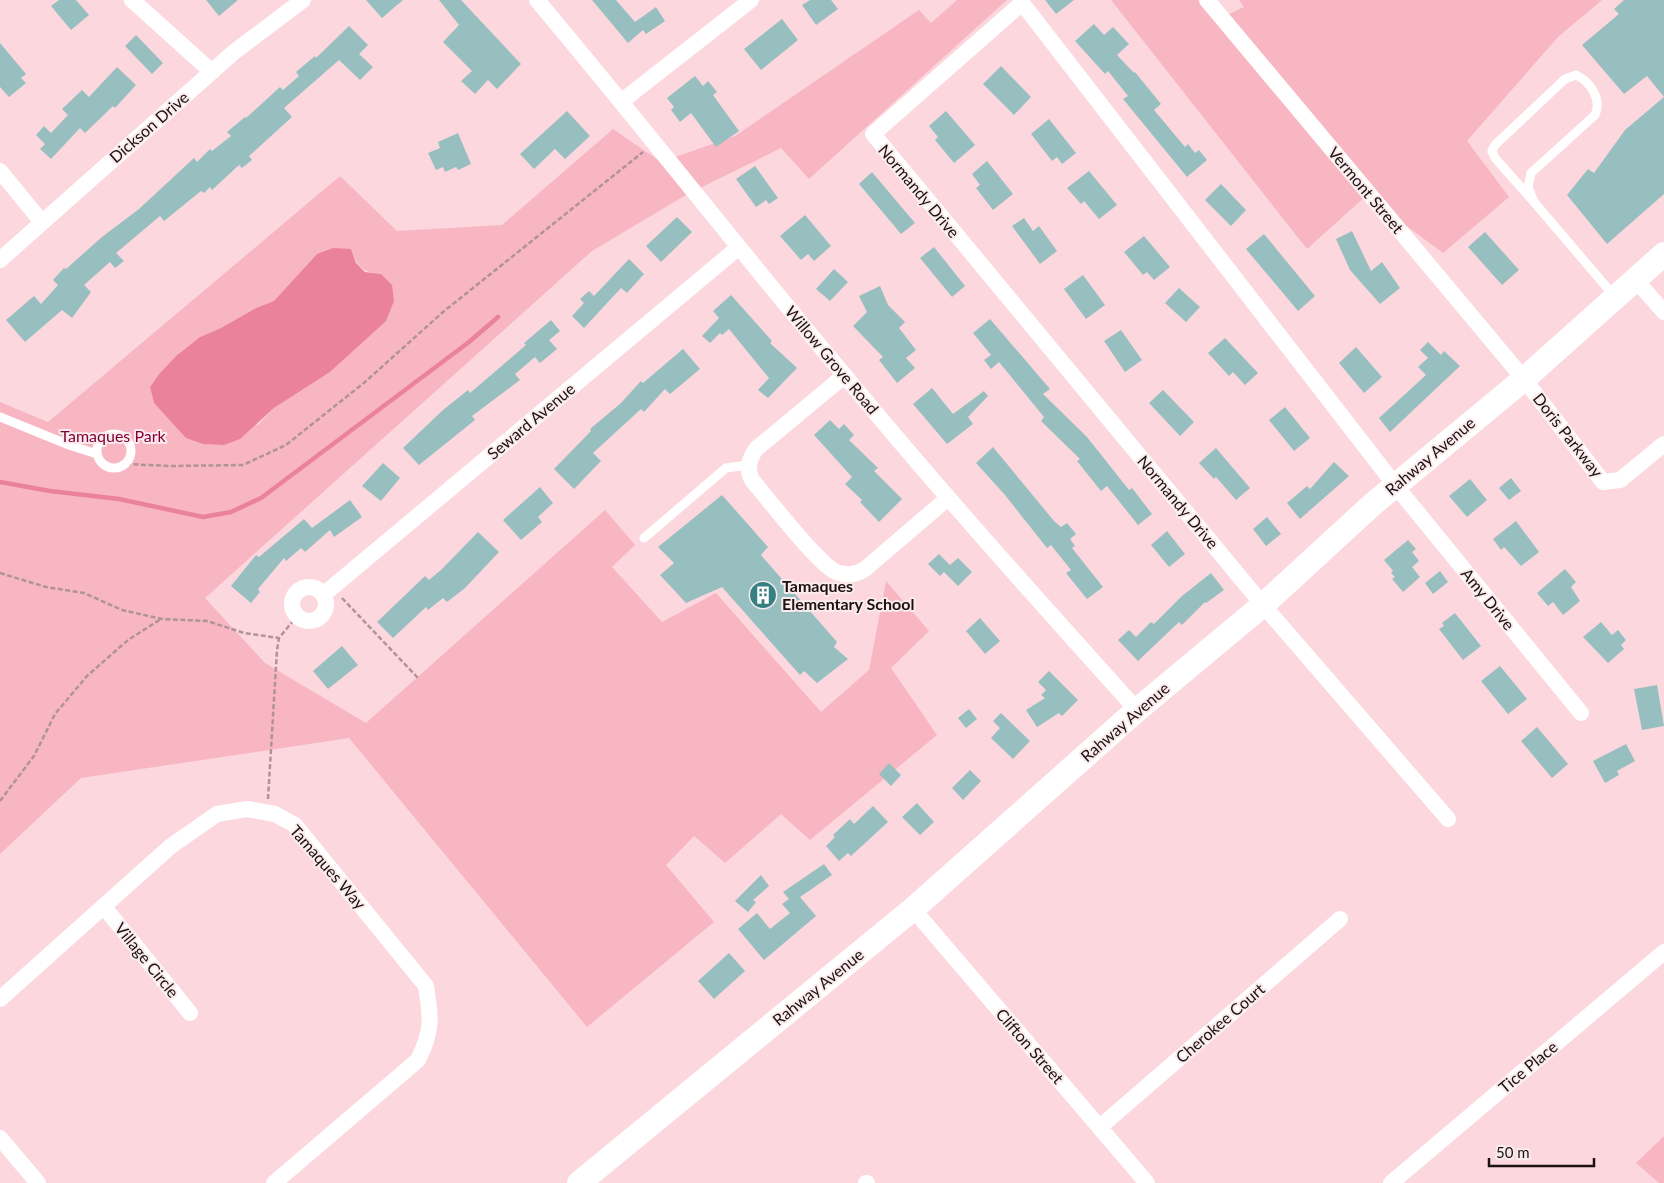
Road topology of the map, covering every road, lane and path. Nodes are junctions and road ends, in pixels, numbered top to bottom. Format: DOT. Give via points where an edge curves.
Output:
graph roads {
  1 [pos="132,0"];
  2 [pos="302,0"];
  3 [pos="537,0"];
  4 [pos="751,0"];
  5 [pos="1207,0"];
  6 [pos="212,72"];
  7 [pos="622,101"];
  8 [pos="654,143"];
  9 [pos="0,171"];
  10 [pos="1534,202"];
  11 [pos="41,221"];
  12 [pos="739,247"];
  13 [pos="1664,254"];
  14 [pos="0,260"];
  15 [pos="1636,279"];
  16 [pos="1615,298"];
  17 [pos="1664,312"];
  18 [pos="844,376"];
  19 [pos="1524,379"];
  20 [pos="0,417"];
  21 [pos="1664,444"];
  22 [pos="97,454"];
  23 [pos="126,464"];
  24 [pos="748,465"];
  25 [pos="1395,485"];
  26 [pos="948,498"];
  27 [pos="644,538"];
  28 [pos="0,572"];
  29 [pos="328,591"];
  30 [pos="1263,605"];
  31 [pos="297,616"];
  32 [pos="162,618"];
  33 [pos="279,638"];
  34 [pos="418,678"];
  35 [pos="1137,710"];
  36 [pos="1581,713"];
  37 [pos="0,801"];
  38 [pos="266,813"];
  39 [pos="1448,819"];
  40 [pos="104,906"];
  41 [pos="912,909"];
  42 [pos="1340,919"];
  43 [pos="1664,952"];
  44 [pos="0,999"];
  45 [pos="190,1013"];
  46 [pos="1100,1127"];
  47 [pos="0,1138"];
  48 [pos="38,1183"];
  49 [pos="274,1183"];
  50 [pos="579,1183"];
  51 [pos="1147,1183"];
  52 [pos="1391,1183"];
  1 -- 6 [label="street"];
  2 -- 6 [label="street, Dickson Drive"];
  3 -- 7 [label="street, Willow Grove Road"];
  4 -- 7 [label="street"];
  5 -- 19 [label="street, Vermont Street"];
  6 -- 11 [label="street, Dickson Drive"];
  7 -- 8 [label="street, Willow Grove Road"];
  8 -- 12 [label="street, Willow Grove Road"];
  8 -- 23 [label="path" via="443,312 365,382 286,444 243,465"];
  9 -- 11 [label="street"];
  10 -- 10 [label="lane" via="1528,188 1531,174 1591,121 1598,110 1597,96 1576,75 1565,78 1492,151"];
  10 -- 16 [label="lane"];
  11 -- 14 [label="street, Dickson Drive"];
  12 -- 18 [label="street, Willow Grove Road"];
  12 -- 29 [label="street, Seward Avenue"];
  13 -- 15 [label="street, Rahway Avenue"];
  15 -- 16 [label="street, Rahway Avenue"];
  15 -- 17 [label="street"];
  16 -- 19 [label="street, Rahway Avenue"];
  18 -- 24 [label="street" via="756,449"];
  18 -- 26 [label="street, Willow Grove Road"];
  19 -- 21 [label="street, Doris Parkway" via="1603,482 1620,480"];
  19 -- 25 [label="street, Rahway Avenue"];
  20 -- 22 [label="lane"];
  22 -- 23 [label="lane" via="102,463 111,468"];
  22 -- 23 [label="lane" via="103,438 120,435 131,447"];
  24 -- 26 [label="street" via="752,480 828,567 848,575 858,574 883,555"];
  24 -- 27 [label="lane" via="726,468"];
  25 -- 30 [label="street, Rahway Avenue"];
  25 -- 30 [label="street, Normandy Drive" via="1022,3 873,134"];
  25 -- 36 [label="street, Amy Drive"];
  26 -- 35 [label="street, Willow Grove Road"];
  28 -- 32 [label="path" via="46,587 84,593 122,610"];
  29 -- 31 [label="street" via="325,611 318,619 306,621"];
  29 -- 31 [label="street" via="309,588 299,591 292,606"];
  29 -- 34 [label="path"];
  30 -- 35 [label="street, Rahway Avenue"];
  30 -- 39 [label="street, Normandy Drive"];
  31 -- 33 [label="path"];
  32 -- 33 [label="path" via="207,621 244,633"];
  32 -- 37 [label="path" via="128,640 87,676 55,714 34,756"];
  33 -- 38 [label="path"];
  35 -- 41 [label="street, Rahway Avenue"];
  38 -- 40 [label="street, Tamaques Way" via="247,809 217,814 171,846"];
  38 -- 49 [label="street, Tamaques Way" via="275,814 295,825 409,963 426,986 430,1012 429,1039 418,1060"];
  40 -- 44 [label="street, Tamaques Way"];
  40 -- 45 [label="street, Village Circle"];
  41 -- 46 [label="street, Clifton Street"];
  41 -- 50 [label="street, Rahway Avenue"];
  42 -- 46 [label="street, Cherokee Court"];
  43 -- 52 [label="street, Tice Place"];
  46 -- 51 [label="street, Clifton Street"];
  47 -- 48 [label="street"];
}
